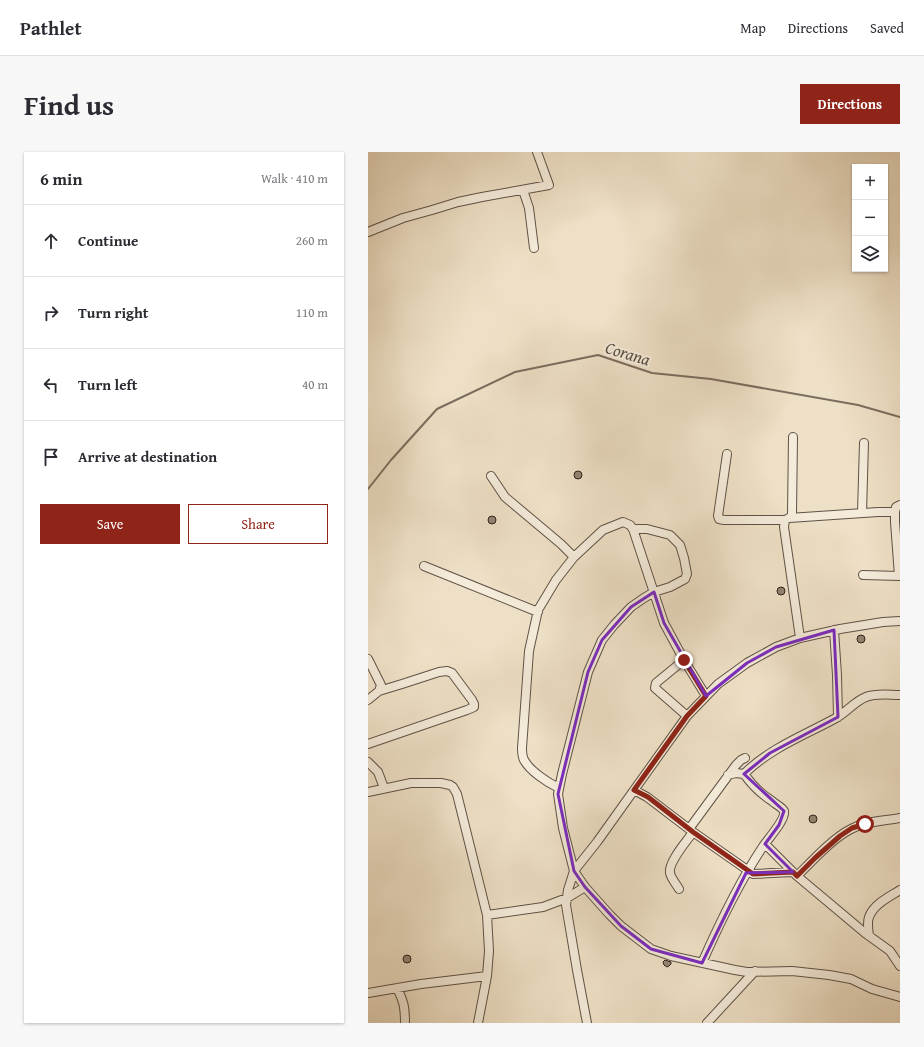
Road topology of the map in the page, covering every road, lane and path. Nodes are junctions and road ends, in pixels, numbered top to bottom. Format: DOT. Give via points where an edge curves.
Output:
graph roads {
  1 [pos="538,152"];
  2 [pos="523,190"];
  3 [pos="368,232"];
  4 [pos="534,248"];
  5 [pos="793,437"];
  6 [pos="864,443"];
  7 [pos="727,454"];
  8 [pos="491,476"];
  9 [pos="898,508"];
  10 [pos="862,513"];
  11 [pos="787,519"];
  12 [pos="632,529"];
  13 [pos="574,557"];
  14 [pos="424,566"];
  15 [pos="863,575"];
  16 [pos="899,576"];
  17 [pos="654,592"];
  18 [pos="538,612"];
  19 [pos="900,621"];
  20 [pos="834,630"];
  21 [pos="800,638"];
  22 [pos="368,659"];
  23 [pos="684,660"];
  24 [pos="379,691"];
  25 [pos="900,695"];
  26 [pos="706,696"];
  27 [pos="368,700"];
  28 [pos="687,716"];
  29 [pos="838,717"];
  30 [pos="368,744"];
  31 [pos="745,758"];
  32 [pos="368,762"];
  33 [pos="744,774"];
  34 [pos="728,775"];
  35 [pos="384,788"];
  36 [pos="559,788"];
  37 [pos="634,790"];
  38 [pos="368,792"];
  39 [pos="900,818"];
  40 [pos="691,831"];
  41 [pos="765,844"];
  42 [pos="748,870"];
  43 [pos="574,871"];
  44 [pos="795,874"];
  45 [pos="585,887"];
  46 [pos="679,889"];
  47 [pos="900,890"];
  48 [pos="567,898"];
  49 [pos="486,915"];
  50 [pos="869,936"];
  51 [pos="702,963"];
  52 [pos="900,966"];
  53 [pos="755,971"];
  54 [pos="487,976"];
  55 [pos="397,988"];
  56 [pos="368,993"];
  57 [pos="900,997"];
  58 [pos="405,1023"];
  59 [pos="478,1023"];
  60 [pos="587,1023"];
  61 [pos="707,1023"];
  1 -- 2 [label="street" via="549,186"];
  2 -- 3 [label="street" via="458,202 403,218"];
  2 -- 4 [label="street" via="529,208"];
  5 -- 11 [label="street" via="792,514"];
  6 -- 10 [label="street"];
  7 -- 11 [label="street" via="719,518"];
  8 -- 13 [label="street" via="505,497"];
  9 -- 10 [label="street"];
  9 -- 16 [label="street" via="895,522"];
  10 -- 11 [label="street"];
  11 -- 21 [label="street" via="784,527"];
  12 -- 13 [label="street" via="623,522 603,530"];
  12 -- 17 [label="street"];
  12 -- 17 [label="street" via="647,529 670,535 680,545 688,574 685,579 670,587"];
  13 -- 18 [label="street" via="556,580"];
  14 -- 18 [label="street"];
  15 -- 16 [label="street"];
  17 -- 23 [label="street" via="664,623"];
  17 -- 36 [label="street" via="631,607 602,640 588,672"];
  18 -- 36 [label="street" via="529,651 522,756 528,766"];
  19 -- 20 [label="street"];
  20 -- 21 [label="street"];
  20 -- 29 [label="street"];
  21 -- 26 [label="street" via="776,647 747,663"];
  22 -- 24 [label="street" via="381,685"];
  23 -- 26 [label="street"];
  23 -- 28 [label="street" via="656,683 655,688"];
  24 -- 27 [label="street"];
  24 -- 30 [label="street" via="449,671 472,700 474,707"];
  25 -- 29 [label="street" via="866,697"];
  26 -- 28 [label="street"];
  28 -- 37 [label="street"];
  29 -- 33 [label="street" via="770,753"];
  31 -- 34 [label="street"];
  32 -- 35 [label="street" via="378,772"];
  33 -- 34 [label="street"];
  33 -- 41 [label="street" via="764,796 784,811 779,825"];
  34 -- 40 [label="street"];
  35 -- 38 [label="street"];
  35 -- 49 [label="street" via="441,782 453,787 457,794"];
  36 -- 43 [label="street" via="563,828"];
  37 -- 40 [label="street" via="648,797"];
  37 -- 43 [label="street"];
  39 -- 44 [label="street" via="852,828"];
  40 -- 42 [label="street"];
  40 -- 46 [label="street" via="670,866 670,874"];
  41 -- 42 [label="street"];
  41 -- 44 [label="street"];
  42 -- 44 [label="street" via="753,874"];
  42 -- 51 [label="street" via="720,922"];
  43 -- 45 [label="street"];
  43 -- 48 [label="street"];
  44 -- 50 [label="street"];
  45 -- 48 [label="street"];
  45 -- 51 [label="street" via="621,926 652,949"];
  47 -- 50 [label="street" via="873,910 869,917"];
  48 -- 49 [label="street" via="543,907"];
  48 -- 60 [label="street"];
  49 -- 54 [label="street" via="489,959"];
  50 -- 52 [label="street" via="890,951"];
  51 -- 53 [label="street" via="747,972"];
  53 -- 57 [label="street" via="829,974 852,979 872,990"];
  53 -- 61 [label="street"];
  54 -- 55 [label="street"];
  54 -- 59 [label="street"];
  55 -- 56 [label="street"];
  55 -- 58 [label="street" via="405,1006"];
}
